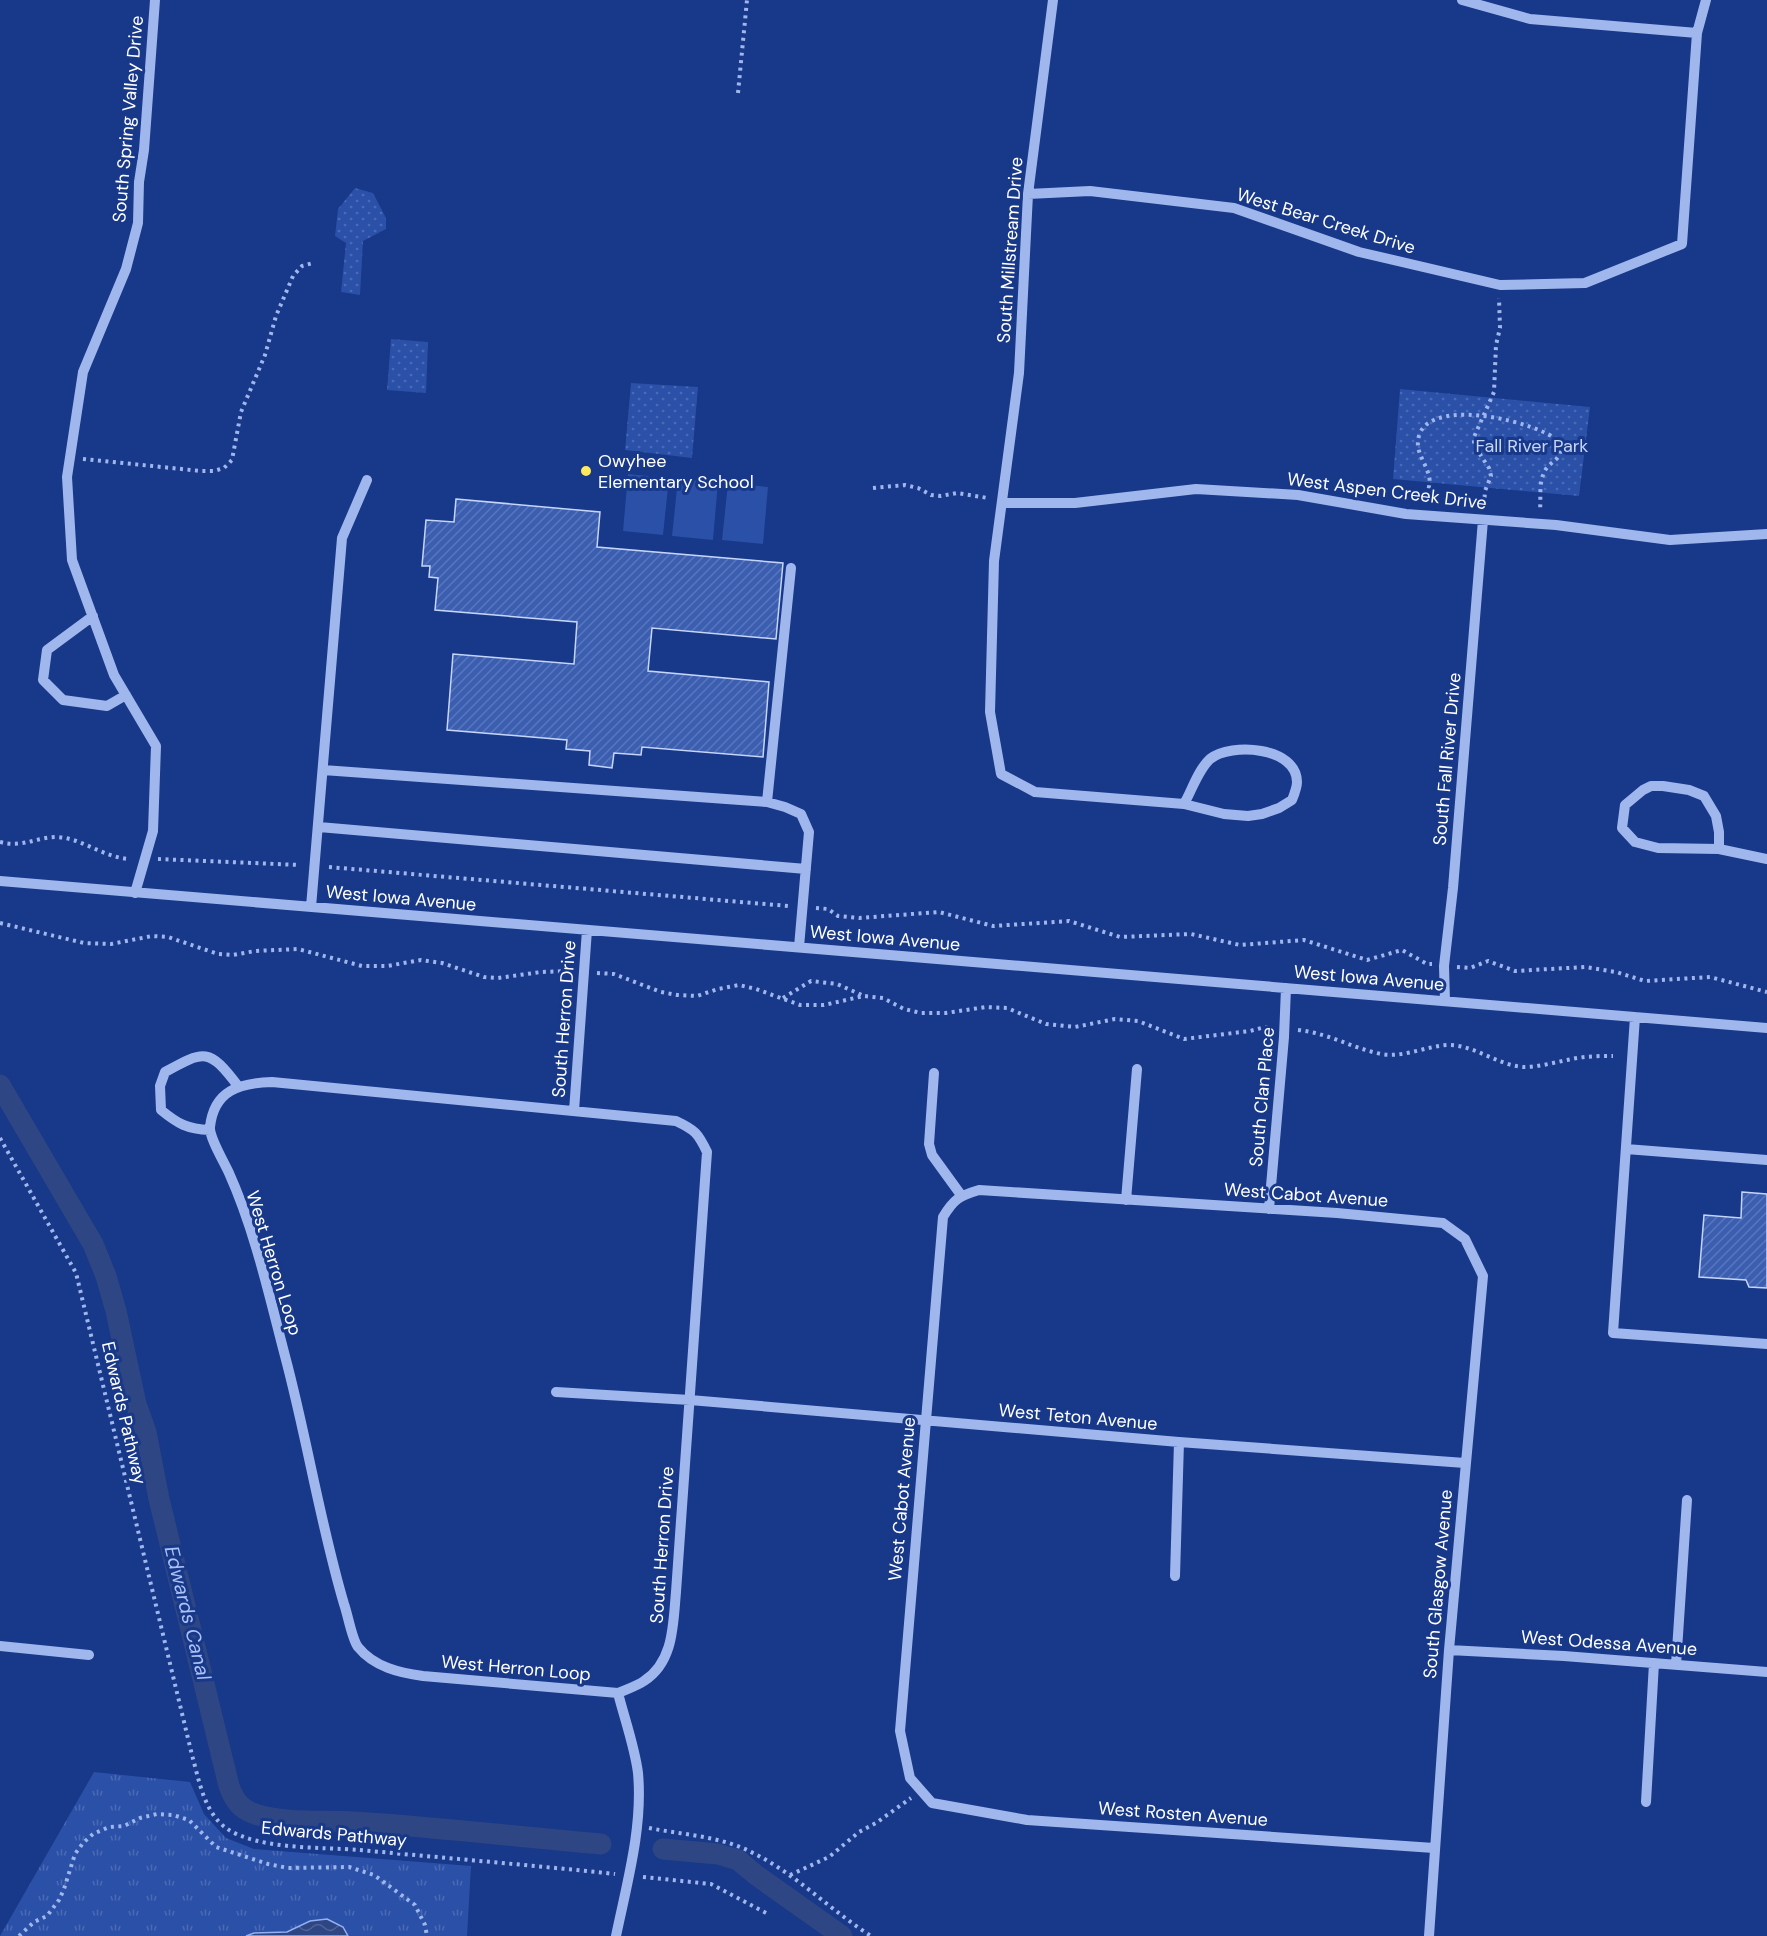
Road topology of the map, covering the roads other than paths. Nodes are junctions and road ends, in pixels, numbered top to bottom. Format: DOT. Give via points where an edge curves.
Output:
graph roads {
  1 [pos="155,0"];
  2 [pos="1053,0"];
  3 [pos="1462,0"];
  4 [pos="1706,0"];
  5 [pos="1697,33"];
  6 [pos="1028,194"];
  7 [pos="366,480"];
  8 [pos="1003,503"];
  9 [pos="1483,520"];
  10 [pos="1767,534"];
  11 [pos="791,568"];
  12 [pos="93,616"];
  13 [pos="126,695"];
  14 [pos="323,770"];
  15 [pos="767,802"];
  16 [pos="1184,804"];
  17 [pos="318,827"];
  18 [pos="1719,849"];
  19 [pos="1762,858"];
  20 [pos="806,869"];
  21 [pos="0,881"];
  22 [pos="135,893"];
  23 [pos="311,907"];
  24 [pos="587,930"];
  25 [pos="799,947"];
  26 [pos="1286,988"];
  27 [pos="1445,1001"];
  28 [pos="1635,1017"];
  29 [pos="1767,1028"];
  30 [pos="1137,1069"];
  31 [pos="934,1073"];
  32 [pos="238,1086"];
  33 [pos="574,1111"];
  34 [pos="210,1130"];
  35 [pos="1626,1149"];
  36 [pos="1767,1160"];
  37 [pos="961,1195"];
  38 [pos="1126,1200"];
  39 [pos="1269,1209"];
  40 [pos="1465,1239"];
  41 [pos="1767,1344"];
  42 [pos="556,1392"];
  43 [pos="690,1400"];
  44 [pos="925,1421"];
  45 [pos="1179,1442"];
  46 [pos="1465,1463"];
  47 [pos="1687,1500"];
  48 [pos="1175,1576"];
  49 [pos="0,1646"];
  50 [pos="1449,1650"];
  51 [pos="89,1655"];
  52 [pos="1654,1663"];
  53 [pos="1676,1665"];
  54 [pos="1767,1672"];
  55 [pos="618,1693"];
  56 [pos="1646,1802"];
  57 [pos="932,1803"];
  58 [pos="1434,1848"];
  59 [pos="616,1936"];
  60 [pos="1428,1936"];
  1 -- 12 [label="street, South Spring Valley Drive" via="138,223 126,269 82,372 67,477 72,560"];
  2 -- 6 [label="street, South Millstream Drive"];
  3 -- 5 [label="street" via="1530,19"];
  4 -- 5 [label="street"];
  5 -- 6 [label="street, West Bear Creek Drive" via="1682,244 1585,283 1500,285 1359,252 1234,208 1090,191"];
  6 -- 8 [label="street, South Millstream Drive" via="1019,373"];
  7 -- 14 [label="street" via="342,538"];
  8 -- 9 [label="street, West Aspen Creek Drive" via="1076,502 1196,489 1298,495"];
  8 -- 16 [label="street, South Millstream Drive" via="994,561 990,712 1001,774 1035,792"];
  9 -- 10 [label="street, West Aspen Creek Drive" via="1670,540"];
  9 -- 27 [label="street, South Fall River Drive" via="1444,966"];
  11 -- 15 [label="street"];
  12 -- 13 [label="street, South Spring Valley Drive" via="114,675"];
  12 -- 13 [label="street" via="47,650 43,680 63,700 107,706"];
  13 -- 22 [label="street, South Spring Valley Drive" via="156,746 153,831"];
  14 -- 15 [label="street"];
  14 -- 17 [label="street"];
  15 -- 20 [label="street" via="801,814 809,832"];
  16 -- 16 [label="street" via="1210,760 1233,750 1272,753 1293,769 1297,782 1292,800 1262,814 1224,814"];
  17 -- 20 [label="street"];
  17 -- 23 [label="street"];
  18 -- 18 [label="street" via="1716,816 1704,796 1689,790 1651,786 1625,805 1622,828 1635,842 1658,848"];
  18 -- 19 [label="street"];
  20 -- 25 [label="street"];
  21 -- 22 [label="street, West Iowa Avenue"];
  22 -- 23 [label="street, West Iowa Avenue"];
  23 -- 24 [label="street, West Iowa Avenue"];
  24 -- 25 [label="street, West Iowa Avenue"];
  24 -- 33 [label="street, South Herron Drive"];
  25 -- 26 [label="street, West Iowa Avenue"];
  26 -- 27 [label="street, West Iowa Avenue"];
  26 -- 39 [label="street, South Clan Place"];
  27 -- 28 [label="street, West Iowa Avenue"];
  28 -- 29 [label="street, West Iowa Avenue"];
  28 -- 35 [label="street"];
  30 -- 38 [label="street"];
  31 -- 37 [label="street" via="929,1144 932,1155"];
  32 -- 33 [label="street" via="272,1083"];
  32 -- 34 [label="street" via="221,1098"];
  32 -- 34 [label="street" via="222,1066 199,1055 165,1072 160,1086 161,1110 177,1124"];
  33 -- 43 [label="street, South Herron Drive" via="676,1120 694,1130 707,1152"];
  34 -- 55 [label="street, West Herron Loop" via="258,1256 357,1647 379,1664 400,1673"];
  35 -- 36 [label="street"];
  35 -- 41 [label="street" via="1613,1333"];
  37 -- 38 [label="street, West Cabot Avenue" via="979,1190"];
  37 -- 44 [label="street, West Cabot Avenue" via="943,1217"];
  38 -- 39 [label="street, West Cabot Avenue"];
  39 -- 40 [label="street, West Cabot Avenue" via="1443,1222"];
  40 -- 46 [label="street, South Glasgow Avenue" via="1483,1276"];
  42 -- 43 [label="street, West Teton Avenue"];
  43 -- 44 [label="street, West Teton Avenue"];
  43 -- 55 [label="street, South Herron Drive" via="670,1643 661,1668 644,1682"];
  44 -- 45 [label="street, West Teton Avenue"];
  44 -- 57 [label="street, West Cabot Avenue" via="900,1731 910,1778"];
  45 -- 46 [label="street, West Teton Avenue"];
  45 -- 48 [label="street"];
  46 -- 50 [label="street, South Glasgow Avenue"];
  47 -- 53 [label="street"];
  49 -- 51 [label="street"];
  50 -- 52 [label="street, West Odessa Avenue"];
  50 -- 58 [label="street, South Glasgow Avenue"];
  52 -- 53 [label="street, West Odessa Avenue"];
  52 -- 56 [label="street"];
  53 -- 54 [label="street, West Odessa Avenue"];
  55 -- 59 [label="street" via="638,1772 637,1826"];
  57 -- 58 [label="street, West Rosten Avenue" via="1027,1820"];
  58 -- 60 [label="street, South Glasgow Avenue"];
}
